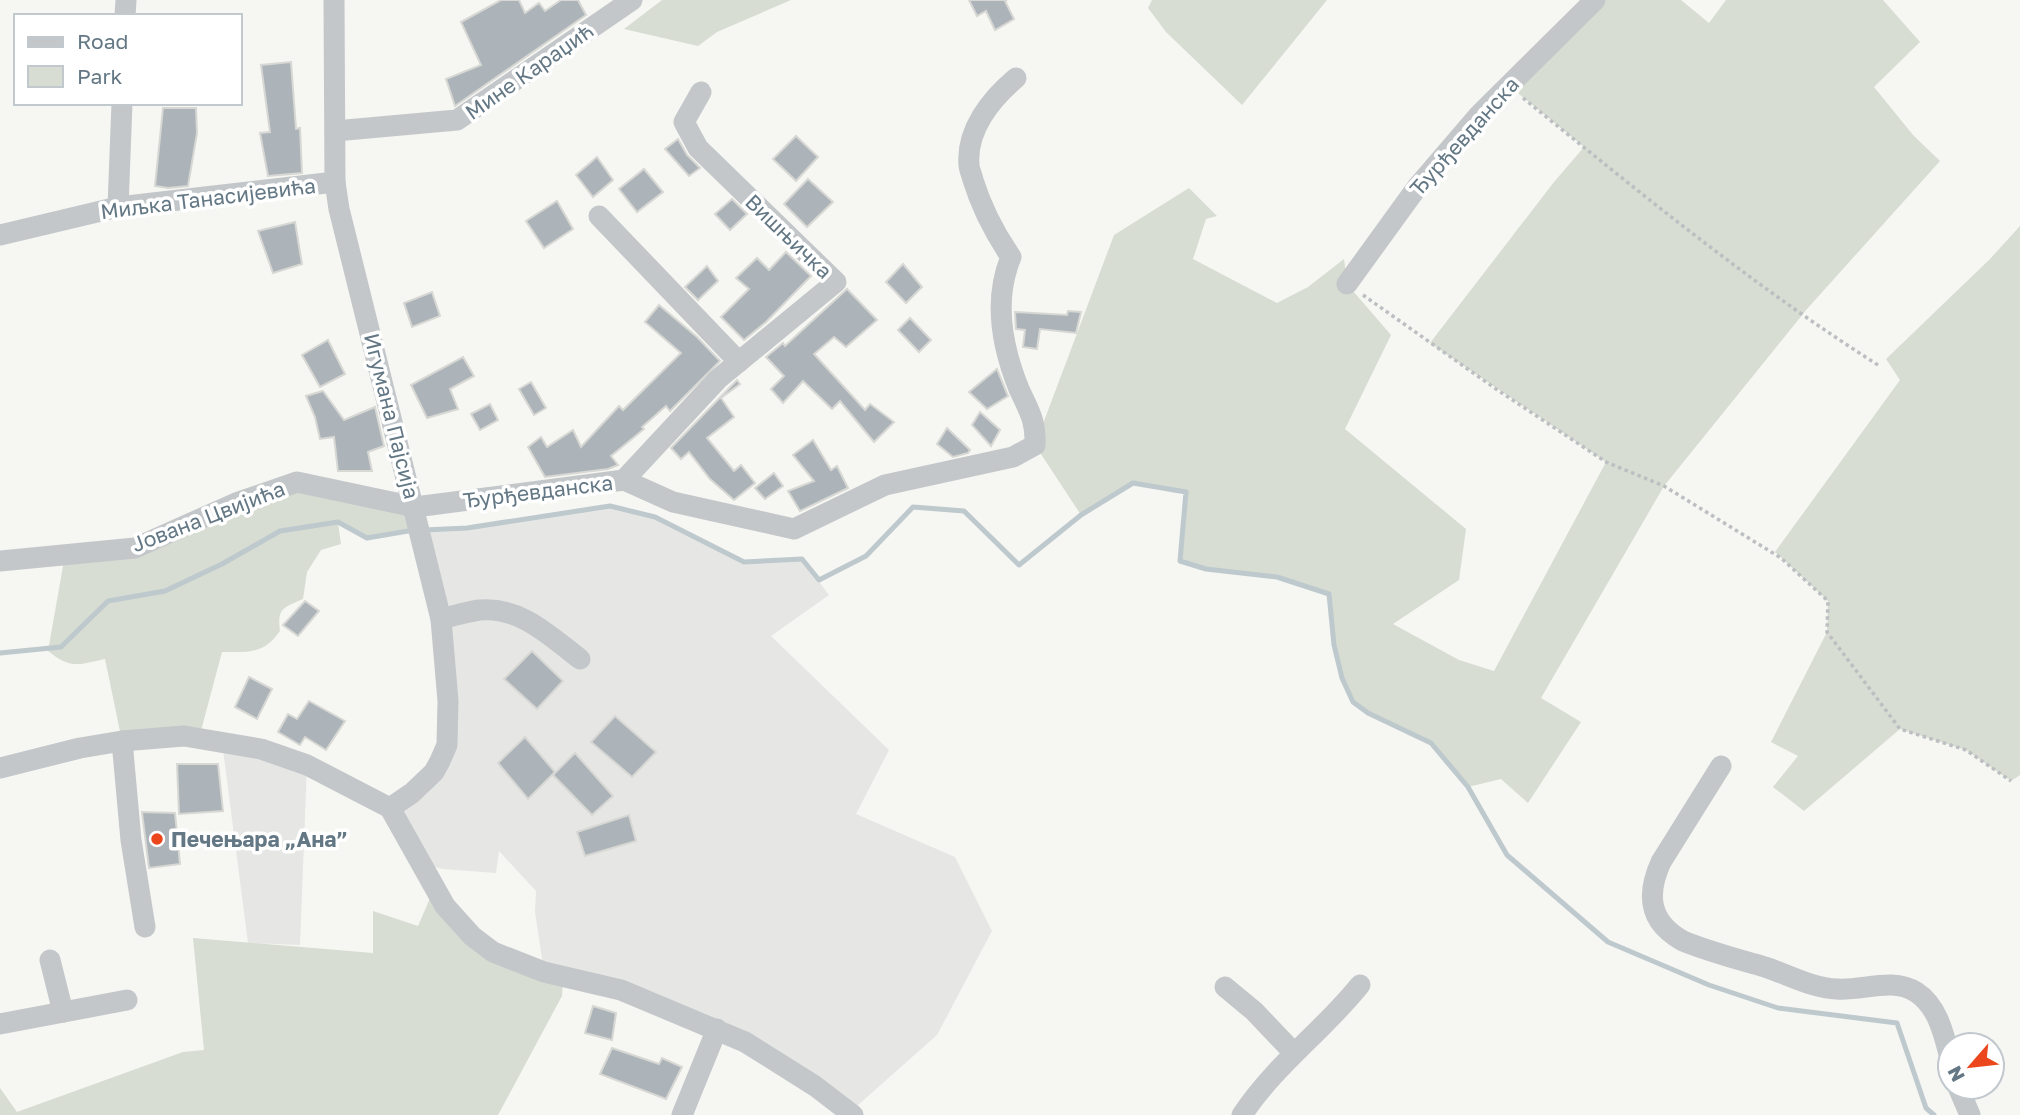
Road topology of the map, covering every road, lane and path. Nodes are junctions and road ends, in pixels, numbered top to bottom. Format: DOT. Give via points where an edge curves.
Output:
graph roads {
  1 [pos="334,0"];
  2 [pos="632,0"];
  3 [pos="1595,0"];
  4 [pos="1016,78"];
  5 [pos="1508,85"];
  6 [pos="701,92"];
  7 [pos="122,105"];
  8 [pos="335,131"];
  9 [pos="335,183"];
  10 [pos="118,207"];
  11 [pos="599,216"];
  12 [pos="0,235"];
  13 [pos="1347,284"];
  14 [pos="739,362"];
  15 [pos="1878,365"];
  16 [pos="624,480"];
  17 [pos="415,507"];
  18 [pos="0,561"];
  19 [pos="441,619"];
  20 [pos="580,659"];
  21 [pos="122,741"];
  22 [pos="1721,766"];
  23 [pos="0,768"];
  24 [pos="2011,781"];
  25 [pos="390,808"];
  26 [pos="145,927"];
  27 [pos="50,960"];
  28 [pos="1360,985"];
  29 [pos="1225,987"];
  30 [pos="127,1000"];
  31 [pos="62,1012"];
  32 [pos="0,1024"];
  33 [pos="716,1029"];
  34 [pos="1941,1031"];
  35 [pos="1293,1052"];
  36 [pos="850,1114"];
  37 [pos="682,1115"];
  38 [pos="1242,1115"];
  1 -- 8 [label="street, Игумана Пајсија"];
  2 -- 8 [label="street, Мине Караџић" via="457,120"];
  3 -- 5 [label="street, Ђурђевданска"];
  4 -- 16 [label="street, Ђурђевданска" via="987,108 974,131 969,165 981,204 1011,257 1000,310 1004,343 1035,425 1035,445 1013,457 885,485 794,529 673,502"];
  5 -- 13 [label="street, Ђурђевданска" via="1418,187"];
  5 -- 15 [label="path" via="1739,271"];
  6 -- 14 [label="street, Вишњичка" via="684,122 698,148 836,282"];
  7 -- 10 [label="street"];
  8 -- 9 [label="street, Игумана Пајсија"];
  9 -- 10 [label="street, Миљка Танасијевића"];
  9 -- 17 [label="street, Игумана Пајсија"];
  10 -- 12 [label="street, Миљка Танасијевића"];
  11 -- 14 [label="street"];
  13 -- 24 [label="path" via="1606,462 1664,486 1781,558 1828,601 1827,632 1900,729 1966,750"];
  14 -- 16 [label="street, Вишњичка"];
  16 -- 17 [label="street, Ђурђевданска"];
  17 -- 18 [label="street, Јована Цвијића" via="297,482 236,503 135,548"];
  17 -- 19 [label="street, Игумана Пајсија"];
  19 -- 20 [label="street" via="477,610 518,615"];
  19 -- 25 [label="street, Игумана Пајсија" via="447,745 434,772"];
  21 -- 23 [label="street"];
  21 -- 25 [label="street" via="184,736 261,750 307,765"];
  21 -- 26 [label="street"];
  22 -- 34 [label="street" via="1654,877 1651,894 1660,922 1683,942 1818,986 1839,990 1899,986 1916,992 1936,1015"];
  25 -- 33 [label="street" via="445,906 493,952 544,972 621,990"];
  27 -- 31 [label="street"];
  28 -- 35 [label="street" via="1323,1027"];
  29 -- 35 [label="street"];
  30 -- 31 [label="street"];
  31 -- 32 [label="street"];
  33 -- 36 [label="street" via="815,1086"];
  33 -- 37 [label="street"];
  35 -- 38 [label="street"];
}
